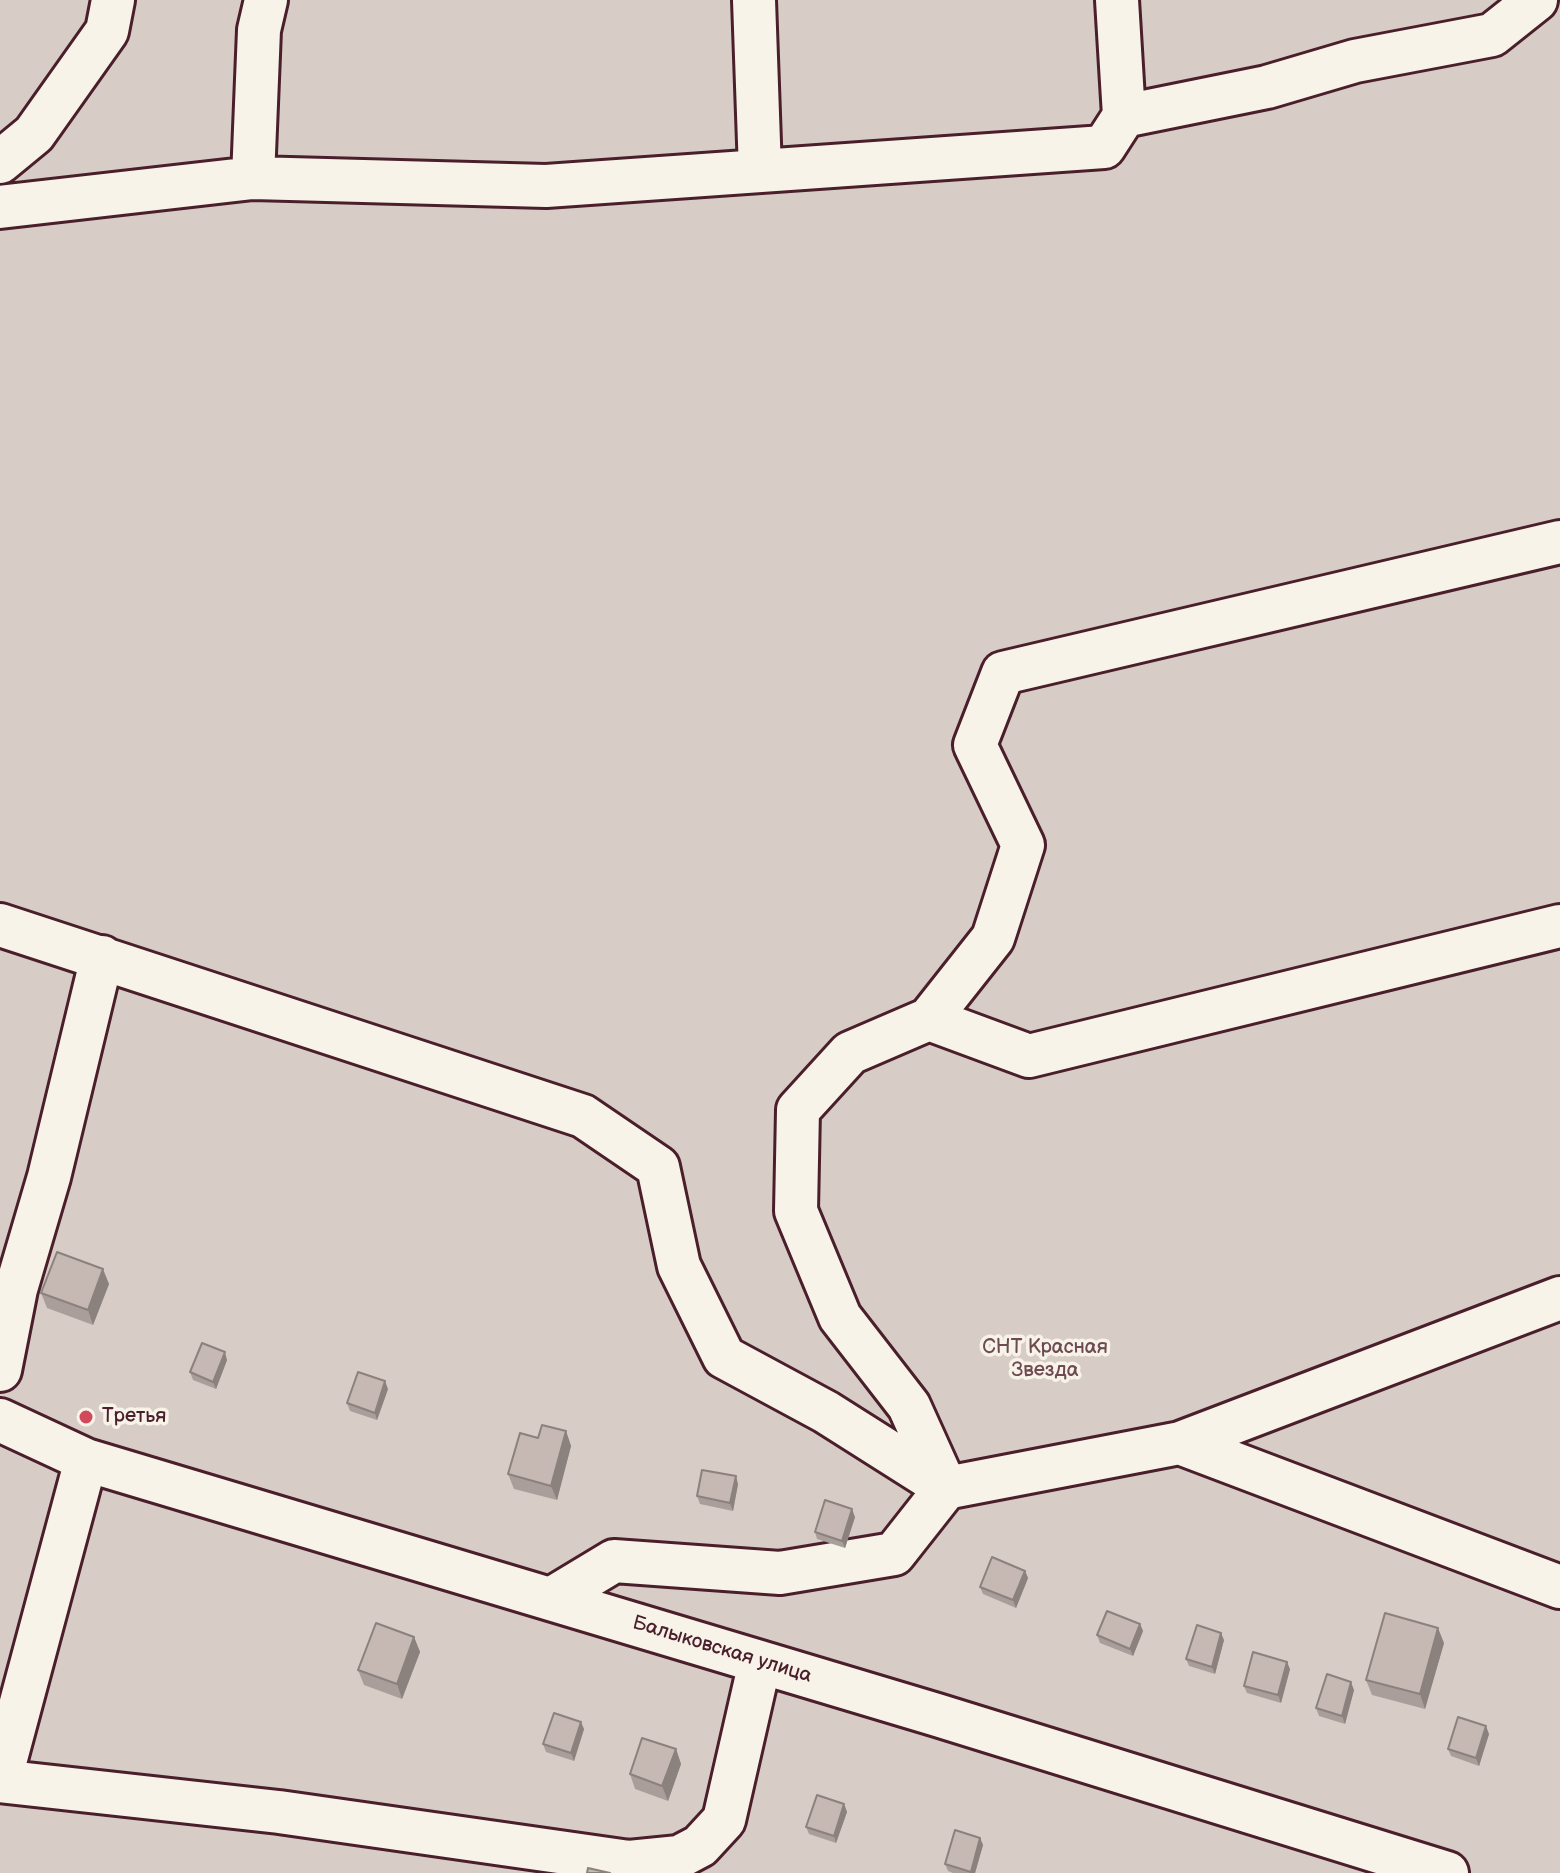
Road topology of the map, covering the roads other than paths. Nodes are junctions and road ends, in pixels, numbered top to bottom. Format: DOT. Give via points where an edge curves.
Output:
graph roads {
  1 [pos="113,0"];
  2 [pos="266,0"];
  3 [pos="754,0"];
  4 [pos="1117,0"];
  5 [pos="1536,0"];
  6 [pos="1492,17"];
  7 [pos="1124,116"];
  8 [pos="0,162"];
  9 [pos="760,171"];
  10 [pos="253,178"];
  11 [pos="0,207"];
  12 [pos="1560,542"];
  13 [pos="0,925"];
  14 [pos="1560,926"];
  15 [pos="102,957"];
  16 [pos="929,1019"];
  17 [pos="1560,1298"];
  18 [pos="0,1370"];
  19 [pos="0,1420"];
  20 [pos="1180,1443"];
  21 [pos="86,1460"];
  22 [pos="946,1488"];
  23 [pos="1560,1587"];
  24 [pos="551,1599"];
  25 [pos="760,1662"];
  26 [pos="0,1781"];
  27 [pos="1447,1873"];
  1 -- 8 [label="street" via="107,31 34,134"];
  2 -- 10 [label="street" via="259,30"];
  3 -- 9 [label="street"];
  4 -- 7 [label="street"];
  5 -- 6 [label="street"];
  6 -- 7 [label="street" via="1267,87"];
  7 -- 9 [label="street" via="1104,147"];
  9 -- 10 [label="street" via="546,186"];
  10 -- 11 [label="street"];
  12 -- 16 [label="street" via="1003,673 975,745 1023,845 993,938"];
  13 -- 15 [label="street"];
  14 -- 16 [label="street" via="1029,1056"];
  15 -- 18 [label="street"];
  15 -- 22 [label="street" via="583,1116 658,1167 679,1266 724,1357 826,1412"];
  16 -- 22 [label="street" via="850,1053 798,1110 796,1211 840,1317 909,1406"];
  17 -- 20 [label="street"];
  19 -- 21 [label="street, Балыковская улица"];
  20 -- 22 [label="street"];
  20 -- 23 [label="street"];
  21 -- 24 [label="street, Балыковская улица"];
  21 -- 26 [label="street"];
  22 -- 24 [label="street" via="894,1554 780,1573 614,1561"];
  24 -- 25 [label="street, Балыковская улица"];
  25 -- 26 [label="street" via="724,1820 700,1846 679,1857 629,1862 279,1812"];
  25 -- 27 [label="street, Балыковская улица"];
}
